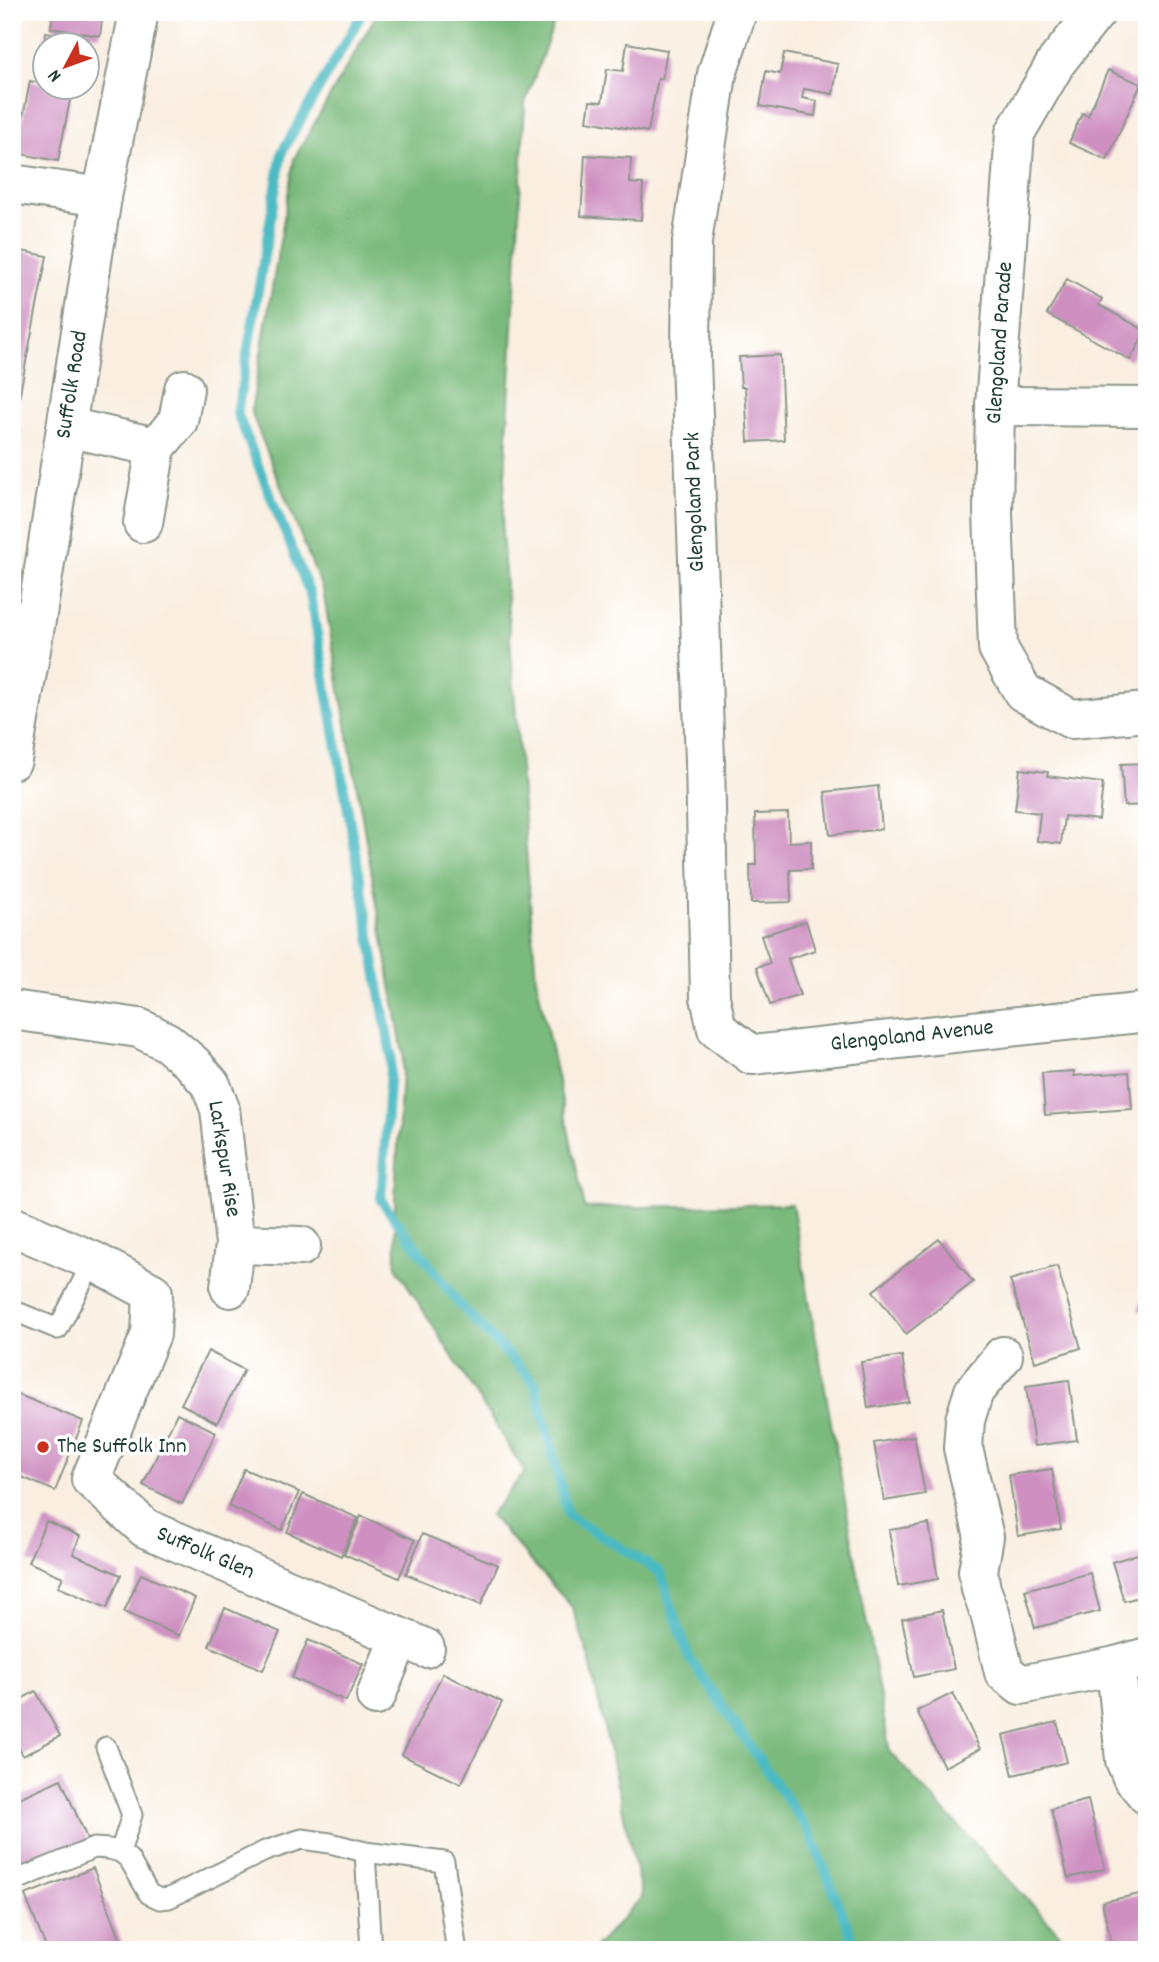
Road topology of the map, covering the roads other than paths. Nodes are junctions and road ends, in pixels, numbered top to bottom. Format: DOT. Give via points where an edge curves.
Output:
graph roads {
  1 [pos="139,12"];
  2 [pos="737,12"];
  3 [pos="1096,12"];
  4 [pos="12,184"];
  5 [pos="102,197"];
  6 [pos="184,389"];
  7 [pos="995,406"];
  8 [pos="1147,407"];
  9 [pos="67,427"];
  10 [pos="156,447"];
  11 [pos="142,523"];
  12 [pos="25,612"];
  13 [pos="1147,712"];
  14 [pos="14,735"];
  15 [pos="710,998"];
  16 [pos="12,1010"];
  17 [pos="1147,1012"];
  18 [pos="12,1226"];
  19 [pos="235,1244"];
  20 [pos="301,1246"];
  21 [pos="93,1261"];
  22 [pos="230,1288"];
  23 [pos="12,1310"];
  24 [pos="1003,1356"];
  25 [pos="1131,1661"];
  26 [pos="376,1696"];
  27 [pos="106,1747"];
  28 [pos="1147,1795"];
  29 [pos="120,1852"];
  30 [pos="365,1852"];
  31 [pos="12,1882"];
  32 [pos="456,1946"];
  33 [pos="371,1950"];
  1 -- 5 [label="street, Suffolk Road"];
  2 -- 15 [label="street, Glengoland Park" via="717,74 692,243 691,359"];
  3 -- 7 [label="street, Glengoland Parade" via="1057,61 1015,134"];
  4 -- 5 [label="street"];
  5 -- 9 [label="street, Suffolk Road"];
  6 -- 10 [label="street" via="177,421"];
  7 -- 8 [label="street"];
  7 -- 13 [label="street, Glengoland Parade" via="998,648 1023,692 1071,719"];
  9 -- 10 [label="street"];
  9 -- 12 [label="street, Suffolk Road"];
  10 -- 11 [label="street"];
  12 -- 14 [label="street, Suffolk Road"];
  15 -- 17 [label="street, Glengoland Avenue" via="717,1029 752,1055"];
  16 -- 19 [label="street, Larkspur Rise" via="139,1028 167,1042 193,1064 211,1086 220,1109"];
  18 -- 21 [label="street, Suffolk Glen"];
  19 -- 20 [label="street, Larkspur Rise"];
  19 -- 22 [label="street, Larkspur Rise"];
  21 -- 23 [label="lane" via="58,1329"];
  21 -- 26 [label="street, Suffolk Glen" via="153,1293 151,1334 91,1479 145,1528 412,1644"];
  24 -- 25 [label="street" via="974,1391 963,1448 984,1537 978,1571 981,1589 1004,1672 1021,1685"];
  25 -- 28 [label="street" via="1125,1760"];
  27 -- 29 [label="lane" via="132,1815"];
  29 -- 30 [label="lane" via="149,1894 160,1899 265,1850 302,1839"];
  29 -- 31 [label="lane" via="94,1848"];
  30 -- 32 [label="lane" via="444,1862"];
  30 -- 33 [label="lane"];
}
